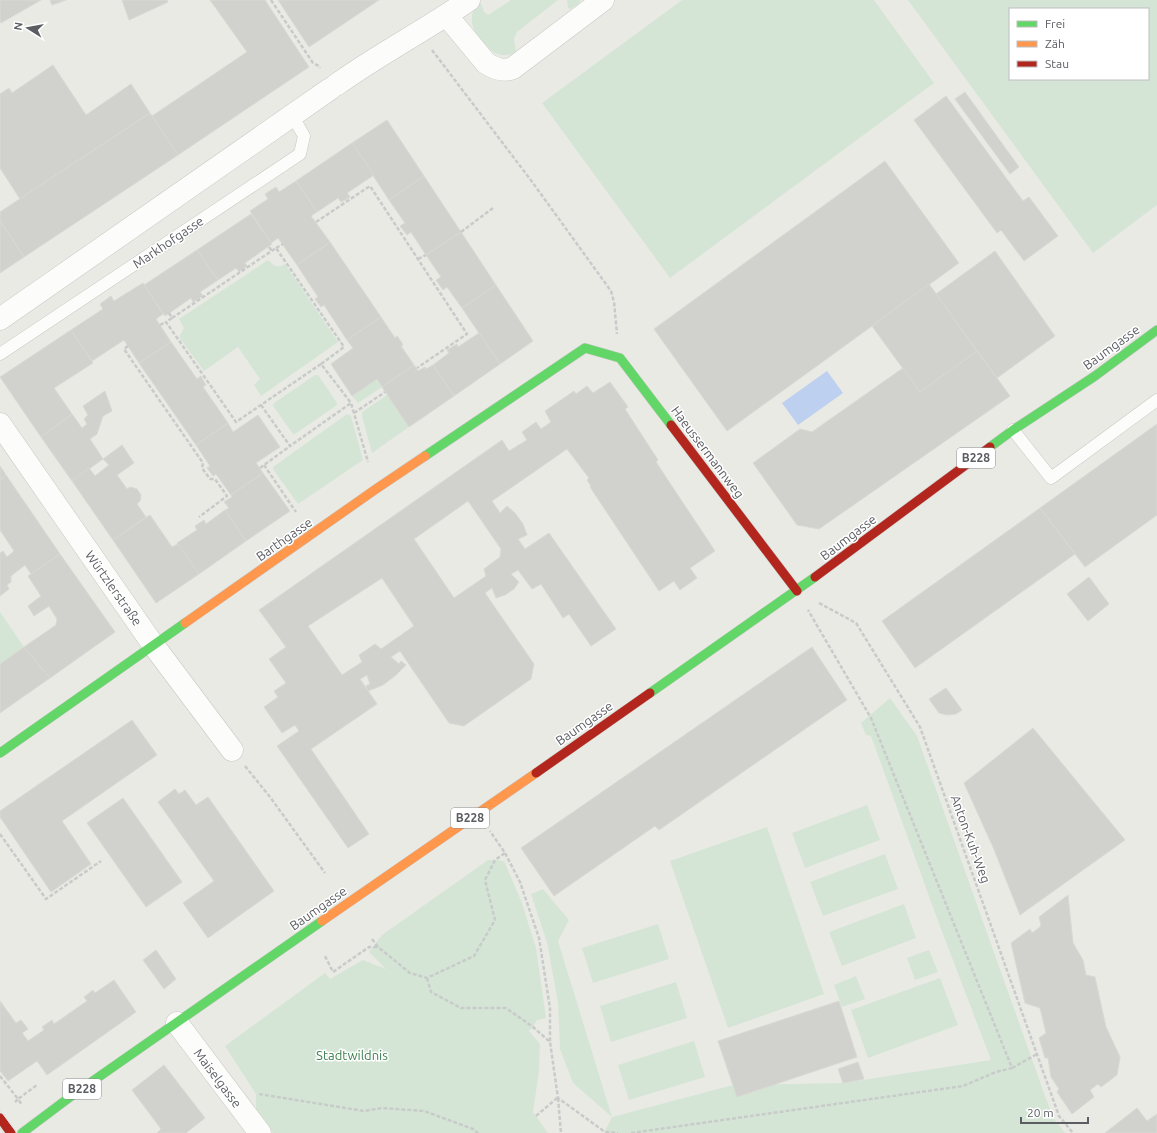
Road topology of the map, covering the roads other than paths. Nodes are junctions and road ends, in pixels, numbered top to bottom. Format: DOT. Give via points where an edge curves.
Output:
graph roads {
  1 [pos="468,0"];
  2 [pos="602,1"];
  3 [pos="447,16"];
  4 [pos="292,116"];
  5 [pos="0,319"];
  6 [pos="1157,330"];
  7 [pos="0,354"];
  8 [pos="620,358"];
  9 [pos="1157,400"];
  10 [pos="0,424"];
  11 [pos="1013,430"];
  12 [pos="797,591"];
  13 [pos="154,646"];
  14 [pos="232,750"];
  15 [pos="0,754"];
  16 [pos="177,1023"];
  17 [pos="0,1118"];
  18 [pos="11,1133"];
  19 [pos="22,1133"];
  20 [pos="260,1133"];
  1 -- 3 [label="street"];
  2 -- 3 [label="street" via="507,70 493,68 486,63"];
  3 -- 4 [label="street" via="329,82"];
  4 -- 5 [label="street"];
  4 -- 7 [label="lane, Markhofgasse" via="304,136 300,154"];
  6 -- 11 [label="main road, Baumgasse / B228" via="1095,376"];
  8 -- 12 [label="main road, Haeussermannweg"];
  8 -- 13 [label="main road, Barthgasse" via="585,348 376,489"];
  9 -- 11 [label="lane" via="1051,478"];
  10 -- 13 [label="street, Würtzlerstraße"];
  11 -- 12 [label="main road, Baumgasse / B228"];
  12 -- 16 [label="main road, Baumgasse / B228"];
  13 -- 14 [label="street, Würtzlerstraße"];
  13 -- 15 [label="main road, Barthgasse"];
  16 -- 19 [label="main road, Baumgasse / B228"];
  16 -- 20 [label="street, Maiselgasse"];
  17 -- 18 [label="main road"];
}
